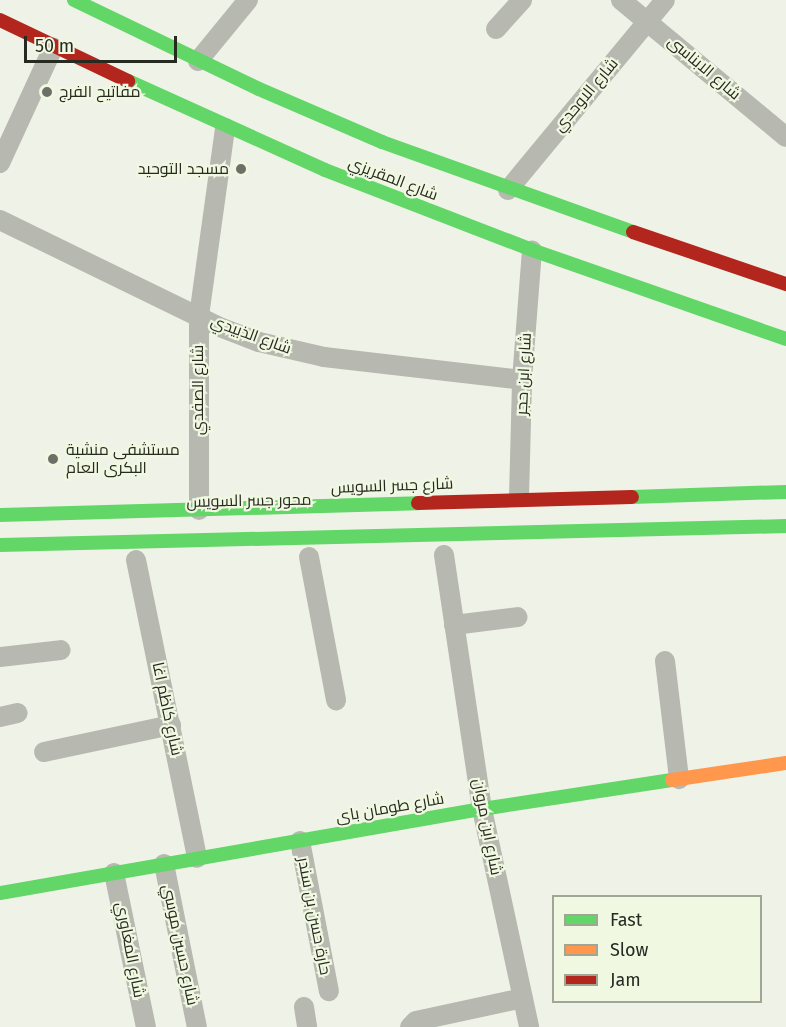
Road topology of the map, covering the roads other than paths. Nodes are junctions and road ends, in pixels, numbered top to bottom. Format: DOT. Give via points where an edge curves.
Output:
graph roads {
  1 [pos="74,0"];
  2 [pos="248,0"];
  3 [pos="522,0"];
  4 [pos="621,0"];
  5 [pos="665,0"];
  6 [pos="0,20"];
  7 [pos="647,22"];
  8 [pos="496,29"];
  9 [pos="53,48"];
  10 [pos="198,61"];
  11 [pos="225,128"];
  12 [pos="786,136"];
  13 [pos="0,163"];
  14 [pos="508,190"];
  15 [pos="0,220"];
  16 [pos="532,250"];
  17 [pos="786,284"];
  18 [pos="199,316"];
  19 [pos="786,339"];
  20 [pos="522,380"];
  21 [pos="786,492"];
  22 [pos="519,497"];
  23 [pos="786,503"];
  24 [pos="199,510"];
  25 [pos="0,515"];
  26 [pos="0,523"];
  27 [pos="786,526"];
  28 [pos="0,545"];
  29 [pos="444,555"];
  30 [pos="309,557"];
  31 [pos="136,560"];
  32 [pos="518,617"];
  33 [pos="454,626"];
  34 [pos="61,650"];
  35 [pos="0,657"];
  36 [pos="665,661"];
  37 [pos="336,700"];
  38 [pos="171,725"];
  39 [pos="44,752"];
  40 [pos="786,763"];
  41 [pos="679,779"];
  42 [pos="482,809"];
  43 [pos="300,841"];
  44 [pos="197,858"];
  45 [pos="164,864"];
  46 [pos="114,873"];
  47 [pos="0,893"];
  48 [pos="329,991"];
  49 [pos="523,998"];
  50 [pos="304,1007"];
  51 [pos="146,1027"];
  52 [pos="197,1027"];
  53 [pos="307,1027"];
  54 [pos="410,1027"];
  55 [pos="529,1027"];
  1 -- 10 [label="main road, شارع المقريزي"];
  2 -- 10 [label="street"];
  3 -- 8 [label="street"];
  4 -- 7 [label="street, شارع الابناسى"];
  5 -- 7 [label="street, شارع الاوحدي"];
  6 -- 9 [label="main road, شارع المقريزي"];
  7 -- 12 [label="street, شارع الابناسى"];
  7 -- 14 [label="street, شارع الاوحدي"];
  9 -- 11 [label="main road, شارع المقريزي"];
  9 -- 13 [label="street"];
  10 -- 14 [label="main road, شارع المقريزي" via="362,133"];
  11 -- 16 [label="main road, شارع المقريزي"];
  11 -- 18 [label="street, شارع الصفدي"];
  14 -- 17 [label="main road, شارع المقريزي"];
  15 -- 18 [label="street, شارع الذبيدي"];
  16 -- 19 [label="main road, شارع المقريزي"];
  16 -- 20 [label="street, شارع ابن حجر"];
  18 -- 20 [label="street, شارع الذبيدي" via="238,334 302,353"];
  18 -- 24 [label="street, شارع الصفدي"];
  20 -- 22 [label="street, شارع ابن حجر"];
  21 -- 22 [label="main road, شارع جسر السويس"];
  22 -- 24 [label="main road, شارع جسر السويس"];
  23 -- 26 [label="main road, محور جسر السويس"];
  24 -- 25 [label="main road, شارع جسر السويس"];
  27 -- 28 [label="main road"];
  29 -- 33 [label="street, شارع ابن مروان"];
  30 -- 37 [label="street"];
  31 -- 38 [label="street, شارع كاظم اغا"];
  32 -- 33 [label="street"];
  33 -- 42 [label="street, شارع ابن مروان"];
  34 -- 35 [label="street"];
  36 -- 41 [label="street"];
  38 -- 39 [label="street"];
  38 -- 44 [label="street, شارع كاظم اغا"];
  40 -- 41 [label="main road, شارع طومان باى"];
  41 -- 42 [label="main road, شارع طومان باى"];
  42 -- 43 [label="main road, شارع طومان باى"];
  42 -- 49 [label="street, شارع ابن مروان"];
  43 -- 44 [label="main road, شارع طومان باى"];
  43 -- 48 [label="street, حارة حسن بن سندر"];
  44 -- 45 [label="main road, شارع طومان باى"];
  45 -- 46 [label="main road, شارع طومان باى"];
  45 -- 52 [label="street, شارع حسين موسي"];
  46 -- 47 [label="main road, شارع طومان باى"];
  46 -- 51 [label="street, شارع المغاوري"];
  49 -- 54 [label="street" via="416,1021"];
  49 -- 55 [label="street, شارع ابن مروان"];
  50 -- 53 [label="street"];
}
